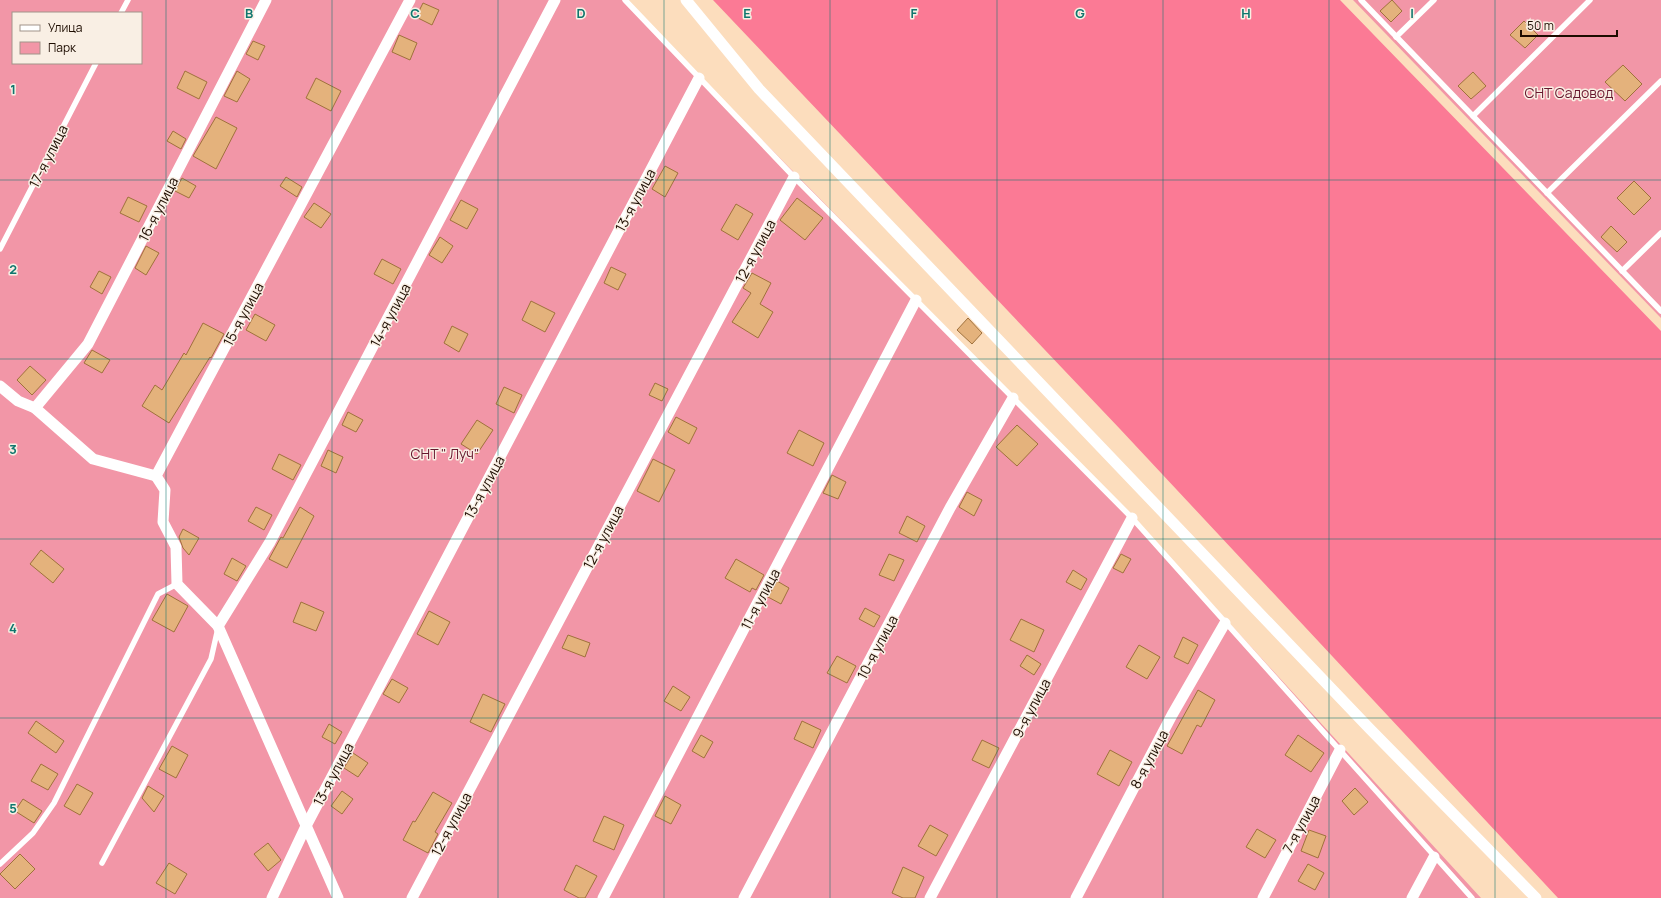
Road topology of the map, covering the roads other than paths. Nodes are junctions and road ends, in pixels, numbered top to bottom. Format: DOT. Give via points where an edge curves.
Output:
graph roads {
  1 [pos="128,0"];
  2 [pos="266,0"];
  3 [pos="410,0"];
  4 [pos="555,0"];
  5 [pos="624,0"];
  6 [pos="686,0"];
  7 [pos="1361,0"];
  8 [pos="1434,0"];
  9 [pos="1590,0"];
  10 [pos="122,12"];
  11 [pos="1396,37"];
  12 [pos="95,64"];
  13 [pos="699,78"];
  14 [pos="1661,81"];
  15 [pos="1473,116"];
  16 [pos="794,177"];
  17 [pos="1547,193"];
  18 [pos="1661,233"];
  19 [pos="0,249"];
  20 [pos="1622,271"];
  21 [pos="916,300"];
  22 [pos="1661,311"];
  23 [pos="0,386"];
  24 [pos="1013,398"];
  25 [pos="35,408"];
  26 [pos="156,476"];
  27 [pos="1132,518"];
  28 [pos="177,584"];
  29 [pos="1225,622"];
  30 [pos="218,626"];
  31 [pos="1340,750"];
  32 [pos="306,826"];
  33 [pos="1434,857"];
  34 [pos="102,863"];
  35 [pos="0,864"];
  36 [pos="272,898"];
  37 [pos="338,898"];
  38 [pos="412,898"];
  39 [pos="603,898"];
  40 [pos="744,898"];
  41 [pos="930,898"];
  42 [pos="1076,898"];
  43 [pos="1263,898"];
  44 [pos="1412,898"];
  45 [pos="1472,898"];
  46 [pos="1536,898"];
  1 -- 10 [label="lane"];
  2 -- 25 [label="street, 16-я улица" via="88,344"];
  3 -- 26 [label="street, 15-я улица"];
  4 -- 30 [label="street, 14-я улица" via="270,542"];
  5 -- 13 [label="lane"];
  6 -- 46 [label="street" via="759,89 1364,722"];
  7 -- 11 [label="lane"];
  8 -- 11 [label="lane"];
  9 -- 15 [label="lane"];
  11 -- 15 [label="lane"];
  12 -- 19 [label="lane, 17-я улица"];
  13 -- 16 [label="lane"];
  13 -- 32 [label="street, 13-я улица"];
  14 -- 17 [label="lane"];
  15 -- 17 [label="lane"];
  16 -- 21 [label="lane"];
  16 -- 38 [label="street, 12-я улица"];
  17 -- 20 [label="lane"];
  18 -- 20 [label="lane"];
  20 -- 22 [label="lane"];
  21 -- 24 [label="lane"];
  21 -- 39 [label="street, 11-я улица"];
  23 -- 25 [label="street" via="18,401"];
  24 -- 27 [label="lane"];
  24 -- 40 [label="street, 10-я улица" via="950,508"];
  25 -- 26 [label="street" via="93,459"];
  26 -- 28 [label="street" via="165,490 163,522 176,547"];
  27 -- 29 [label="lane"];
  27 -- 41 [label="street, 9-я улица"];
  28 -- 30 [label="street"];
  28 -- 35 [label="lane" via="158,594 54,803 33,833"];
  29 -- 31 [label="lane"];
  29 -- 42 [label="street, 8-я улица" via="1172,715"];
  30 -- 32 [label="street"];
  30 -- 34 [label="lane" via="211,659"];
  31 -- 33 [label="lane"];
  31 -- 43 [label="street, 7-я улица"];
  32 -- 36 [label="street, 13-я улица"];
  32 -- 37 [label="street"];
  33 -- 44 [label="street"];
  33 -- 45 [label="lane"];
}
